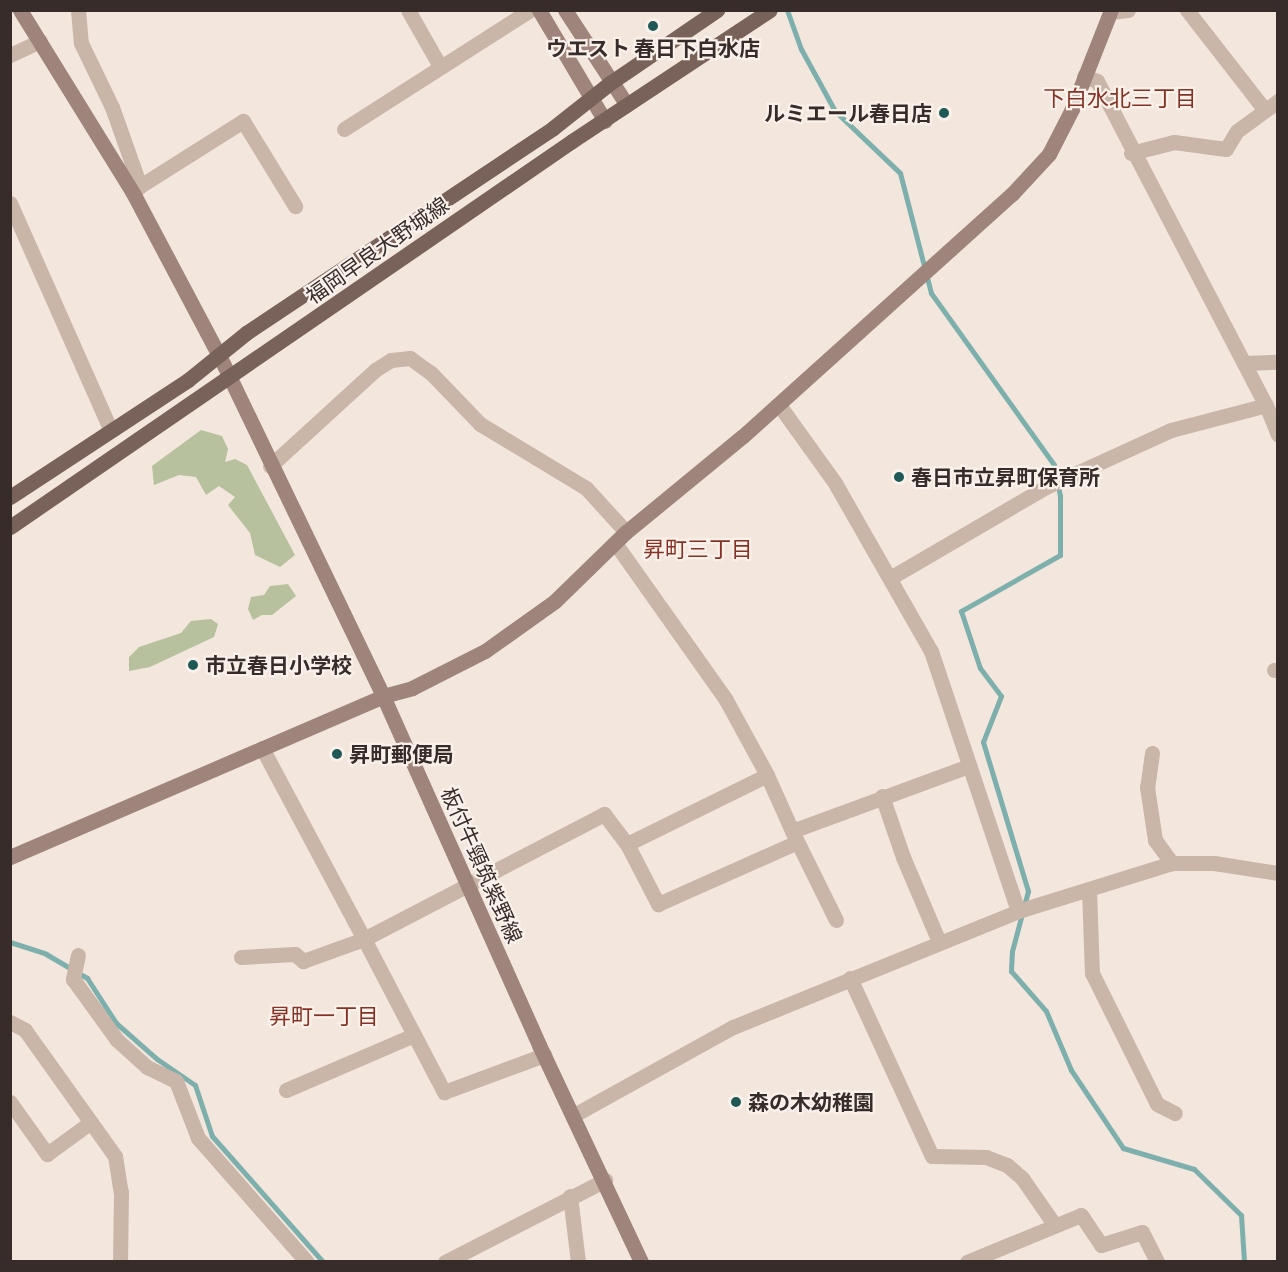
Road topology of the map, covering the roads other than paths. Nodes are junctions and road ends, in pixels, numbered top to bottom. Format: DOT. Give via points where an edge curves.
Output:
graph roads {
  1 [pos="20,10"];
  2 [pos="78,10"];
  3 [pos="408,10"];
  4 [pos="530,10"];
  5 [pos="539,10"];
  6 [pos="565,10"];
  7 [pos="717,10"];
  8 [pos="770,10"];
  9 [pos="1128,10"];
  10 [pos="1187,10"];
  11 [pos="1110,11"];
  12 [pos="40,41"];
  13 [pos="10,55"];
  14 [pos="440,66"];
  15 [pos="1084,76"];
  16 [pos="610,83"];
  17 [pos="592,98"];
  18 [pos="627,105"];
  19 [pos="1271,105"];
  20 [pos="605,121"];
  21 [pos="344,129"];
  22 [pos="1131,153"];
  23 [pos="137,189"];
  24 [pos="10,203"];
  25 [pos="295,206"];
  26 [pos="220,357"];
  27 [pos="1278,362"];
  28 [pos="1244,363"];
  29 [pos="230,378"];
  30 [pos="778,405"];
  31 [pos="1266,405"];
  32 [pos="110,429"];
  33 [pos="1278,435"];
  34 [pos="270,466"];
  35 [pos="10,497"];
  36 [pos="10,527"];
  37 [pos="620,537"];
  38 [pos="890,578"];
  39 [pos="383,696"];
  40 [pos="262,748"];
  41 [pos="1152,753"];
  42 [pos="969,766"];
  43 [pos="767,775"];
  44 [pos="882,796"];
  45 [pos="794,837"];
  46 [pos="627,844"];
  47 [pos="10,857"];
  48 [pos="1172,863"];
  49 [pos="1278,873"];
  50 [pos="468,885"];
  51 [pos="1089,889"];
  52 [pos="1018,910"];
  53 [pos="836,920"];
  54 [pos="364,939"];
  55 [pos="939,942"];
  56 [pos="78,956"];
  57 [pos="241,957"];
  58 [pos="850,978"];
  59 [pos="10,1022"];
  60 [pos="414,1035"];
  61 [pos="544,1055"];
  62 [pos="286,1090"];
  63 [pos="10,1102"];
  64 [pos="1175,1113"];
  65 [pos="574,1115"];
  66 [pos="91,1122"];
  67 [pos="605,1180"];
  68 [pos="570,1196"];
  69 [pos="1054,1224"];
  70 [pos="120,1262"];
  71 [pos="308,1262"];
  72 [pos="445,1262"];
  73 [pos="578,1262"];
  74 [pos="641,1262"];
  75 [pos="967,1262"];
  76 [pos="1157,1262"];
  1 -- 12 [label="street, 板付牛頸筑紫野線"];
  2 -- 23 [label="street" via="81,43 112,107"];
  3 -- 14 [label="street"];
  4 -- 14 [label="street"];
  5 -- 17 [label="street"];
  6 -- 16 [label="street"];
  7 -- 16 [label="main road, 福岡早良大野城線"];
  8 -- 18 [label="main road, 福岡早良大野城線"];
  9 -- 11 [label="street"];
  10 -- 19 [label="street"];
  11 -- 15 [label="street"];
  12 -- 13 [label="street"];
  12 -- 23 [label="street, 板付牛頸筑紫野線"];
  14 -- 21 [label="street"];
  15 -- 22 [label="street" via="1097,81"];
  15 -- 30 [label="street" via="1049,154 1012,194"];
  16 -- 17 [label="main road, 福岡早良大野城線"];
  16 -- 18 [label="street"];
  17 -- 20 [label="street"];
  17 -- 26 [label="main road, 福岡早良大野城線" via="246,333"];
  18 -- 20 [label="main road, 福岡早良大野城線"];
  19 -- 22 [label="street" via="1237,131 1226,149 1174,142"];
  20 -- 29 [label="main road, 福岡早良大野城線"];
  22 -- 28 [label="street"];
  23 -- 25 [label="street" via="243,121"];
  23 -- 26 [label="street, 板付牛頸筑紫野線"];
  24 -- 32 [label="street"];
  26 -- 29 [label="street, 板付牛頸筑紫野線"];
  26 -- 32 [label="main road, 福岡早良大野城線"];
  27 -- 28 [label="street"];
  28 -- 31 [label="street"];
  29 -- 34 [label="street, 板付牛頸筑紫野線"];
  29 -- 36 [label="main road, 福岡早良大野城線"];
  30 -- 37 [label="street"];
  30 -- 38 [label="street" via="835,483"];
  31 -- 33 [label="street"];
  31 -- 38 [label="street" via="1171,430 1046,486"];
  32 -- 35 [label="main road, 福岡早良大野城線"];
  34 -- 37 [label="street" via="375,370 391,360 410,358 480,424 586,488"];
  34 -- 39 [label="street, 板付牛頸筑紫野線"];
  37 -- 39 [label="street" via="555,601 485,651 412,688"];
  37 -- 43 [label="street" via="726,700"];
  38 -- 42 [label="street" via="931,651"];
  39 -- 40 [label="street"];
  39 -- 50 [label="street, 板付牛頸筑紫野線"];
  40 -- 47 [label="street"];
  40 -- 54 [label="street"];
  41 -- 48 [label="street" via="1147,787 1155,840"];
  42 -- 44 [label="street"];
  42 -- 52 [label="street"];
  43 -- 45 [label="street"];
  43 -- 46 [label="street"];
  44 -- 45 [label="street"];
  44 -- 55 [label="street"];
  45 -- 46 [label="street" via="658,904"];
  45 -- 53 [label="street"];
  46 -- 50 [label="street" via="604,814"];
  48 -- 49 [label="street" via="1214,863"];
  48 -- 51 [label="street"];
  50 -- 54 [label="street"];
  50 -- 61 [label="street, 板付牛頸筑紫野線"];
  51 -- 52 [label="street"];
  51 -- 64 [label="street" via="1092,973 1157,1104"];
  52 -- 55 [label="street"];
  54 -- 57 [label="street" via="303,960 295,954"];
  54 -- 60 [label="street"];
  55 -- 58 [label="street"];
  56 -- 71 [label="street" via="74,979 117,1040 147,1067 176,1081 198,1138"];
  58 -- 65 [label="street" via="733,1027"];
  58 -- 69 [label="street" via="932,1156 986,1157 1007,1165 1022,1178"];
  59 -- 66 [label="street" via="25,1029"];
  60 -- 61 [label="street" via="444,1092"];
  60 -- 62 [label="street" via="305,1090"];
  61 -- 65 [label="street, 板付牛頸筑紫野線"];
  63 -- 66 [label="street" via="47,1154"];
  65 -- 67 [label="street, 板付牛頸筑紫野線"];
  66 -- 70 [label="street" via="115,1156 121,1192"];
  67 -- 68 [label="street"];
  67 -- 74 [label="street, 板付牛頸筑紫野線"];
  68 -- 72 [label="street"];
  68 -- 73 [label="street"];
  69 -- 75 [label="street"];
  69 -- 76 [label="street" via="1081,1215 1101,1245 1142,1232"];
}
